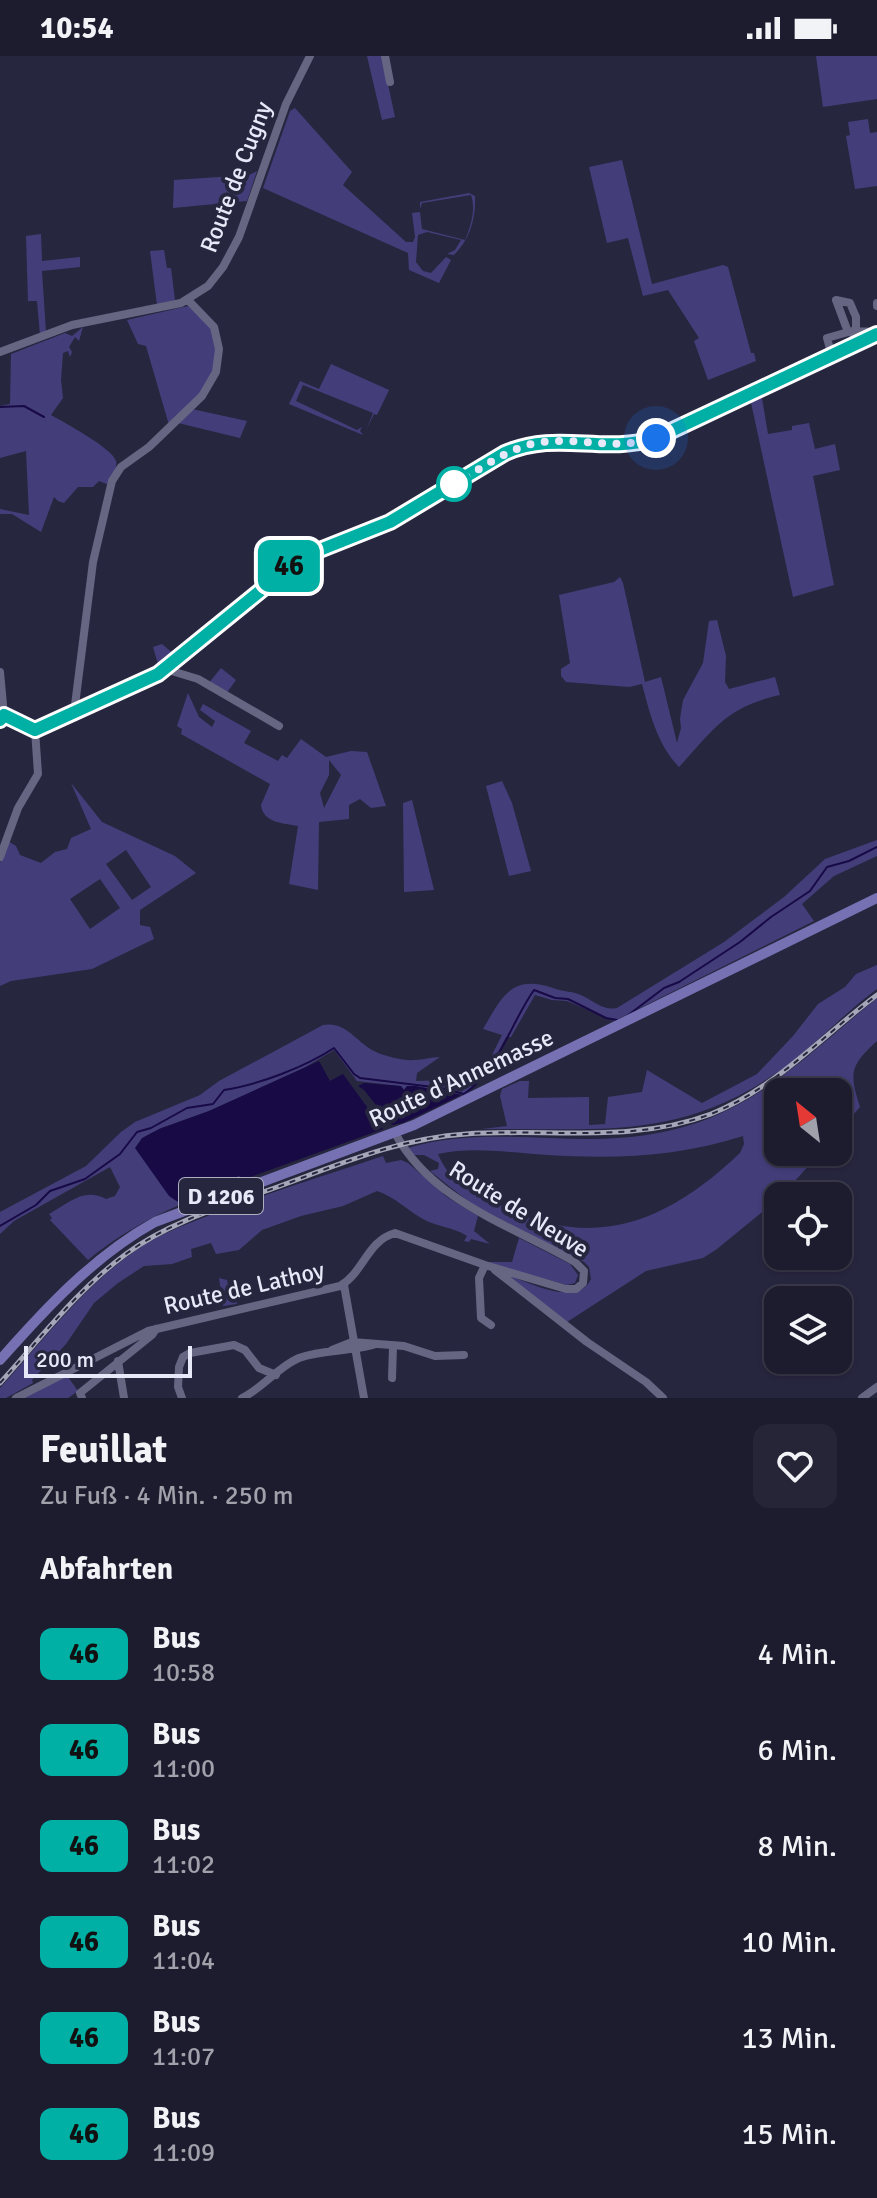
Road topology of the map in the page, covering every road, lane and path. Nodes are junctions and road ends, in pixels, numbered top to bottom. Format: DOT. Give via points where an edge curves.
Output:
graph roads {
  1 [pos="310,56"];
  2 [pos="385,56"];
  3 [pos="390,82"];
  4 [pos="188,300"];
  5 [pos="852,331"];
  6 [pos="877,333"];
  7 [pos="855,345"];
  8 [pos="0,352"];
  9 [pos="832,356"];
  10 [pos="165,669"];
  11 [pos="0,672"];
  12 [pos="74,713"];
  13 [pos="1,716"];
  14 [pos="279,726"];
  15 [pos="35,730"];
  16 [pos="0,857"];
  17 [pos="877,898"];
  18 [pos="395,1133"];
  19 [pos="488,1266"];
  20 [pos="344,1285"];
  21 [pos="66,1291"];
  22 [pos="491,1325"];
  23 [pos="156,1328"];
  24 [pos="353,1345"];
  25 [pos="393,1346"];
  26 [pos="464,1355"];
  27 [pos="0,1360"];
  28 [pos="118,1361"];
  29 [pos="0,1369"];
  30 [pos="276,1375"];
  31 [pos="392,1378"];
  32 [pos="877,1387"];
  33 [pos="16,1398"];
  34 [pos="82,1398"];
  35 [pos="124,1398"];
  36 [pos="182,1398"];
  37 [pos="242,1398"];
  38 [pos="364,1398"];
  39 [pos="663,1398"];
  40 [pos="862,1398"];
  1 -- 4 [label="street, Route de Cugny" via="286,104 234,247 215,279"];
  2 -- 3 [label="street"];
  4 -- 8 [label="street, Route de Cugny" via="80,323"];
  4 -- 12 [label="street" via="214,327 219,349 216,372 202,396 112,481 93,562"];
  5 -- 6 [label="street"];
  5 -- 7 [label="street"];
  5 -- 9 [label="street" via="827,338"];
  6 -- 7 [label="street"];
  7 -- 9 [label="street"];
  9 -- 10 [label="street" via="643,442 549,441 505,453 390,522 302,557"];
  10 -- 12 [label="street"];
  10 -- 14 [label="street" via="198,679"];
  11 -- 13 [label="street"];
  12 -- 15 [label="street"];
  13 -- 15 [label="street"];
  15 -- 16 [label="street" via="36,779 18,808"];
  17 -- 18 [label="main road, Route d'Annemasse / D 1206"];
  18 -- 19 [label="street, Route de Neuve" via="417,1163 452,1195 575,1262 585,1278 570,1290"];
  18 -- 21 [label="main road, Route d'Annemasse / D 1206" via="155,1222 104,1255"];
  19 -- 20 [label="street, Route de Lathoy" via="395,1233 377,1242"];
  19 -- 22 [label="street" via="478,1282 481,1318"];
  19 -- 39 [label="street, Route de Lathoy"];
  20 -- 23 [label="street, Route de Lathoy"];
  20 -- 24 [label="street"];
  21 -- 27 [label="main road, Route d'Annemasse / D 1206"];
  21 -- 29 [label="main road, Route d'Annemasse / D 1206"];
  23 -- 28 [label="street"];
  23 -- 33 [label="street, Route de Lathoy"];
  24 -- 25 [label="street"];
  24 -- 30 [label="street" via="299,1358"];
  24 -- 38 [label="street"];
  25 -- 26 [label="street" via="435,1356"];
  25 -- 31 [label="street"];
  28 -- 34 [label="street" via="80,1393"];
  28 -- 35 [label="street"];
  30 -- 36 [label="street" via="259,1368 236,1345 190,1353 179,1367"];
  30 -- 37 [label="street"];
  32 -- 40 [label="street"];
}
